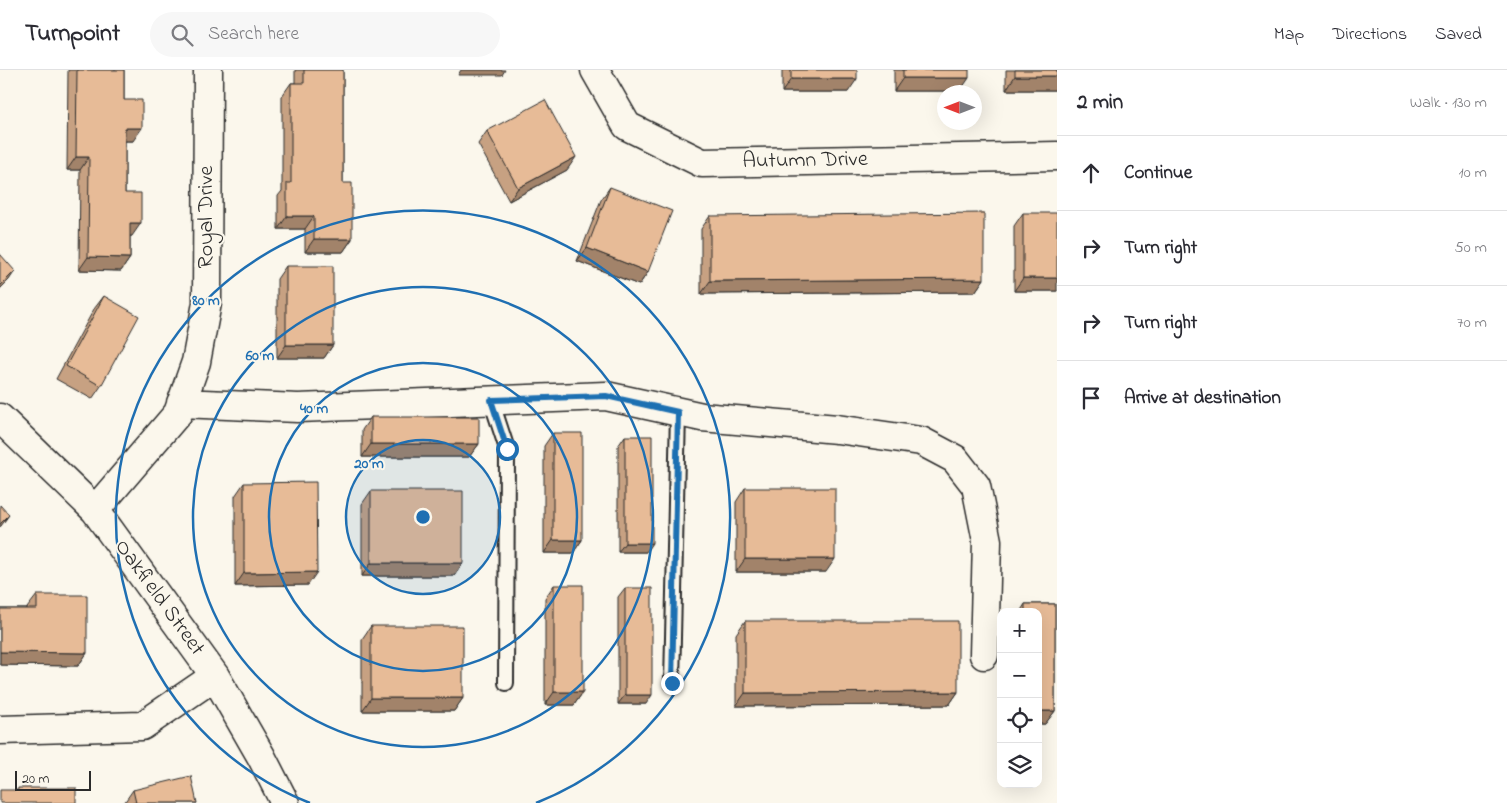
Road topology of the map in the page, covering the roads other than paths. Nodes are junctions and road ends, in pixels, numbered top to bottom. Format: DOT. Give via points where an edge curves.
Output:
graph roads {
  1 [pos="208,70"];
  2 [pos="595,70"];
  3 [pos="1057,156"];
  4 [pos="491,400"];
  5 [pos="182,403"];
  6 [pos="678,412"];
  7 [pos="0,418"];
  8 [pos="95,510"];
  9 [pos="984,655"];
  10 [pos="215,676"];
  11 [pos="506,683"];
  12 [pos="672,683"];
  13 [pos="0,730"];
  14 [pos="285,803"];
  1 -- 5 [label="street, Royal Drive" via="207,304 196,362"];
  2 -- 3 [label="street, Autumn Drive" via="627,126 702,163"];
  4 -- 5 [label="street" via="298,408"];
  4 -- 6 [label="street" via="606,396"];
  4 -- 11 [label="lane" via="507,449"];
  5 -- 8 [label="street, Royal Drive" via="178,413"];
  6 -- 9 [label="street" via="921,441 955,459 976,486 987,541"];
  6 -- 12 [label="lane"];
  7 -- 8 [label="street, Oakfield Street"];
  8 -- 10 [label="street, Oakfield Street"];
  10 -- 13 [label="street" via="142,726"];
  10 -- 14 [label="street, Oakfield Street"];
}
